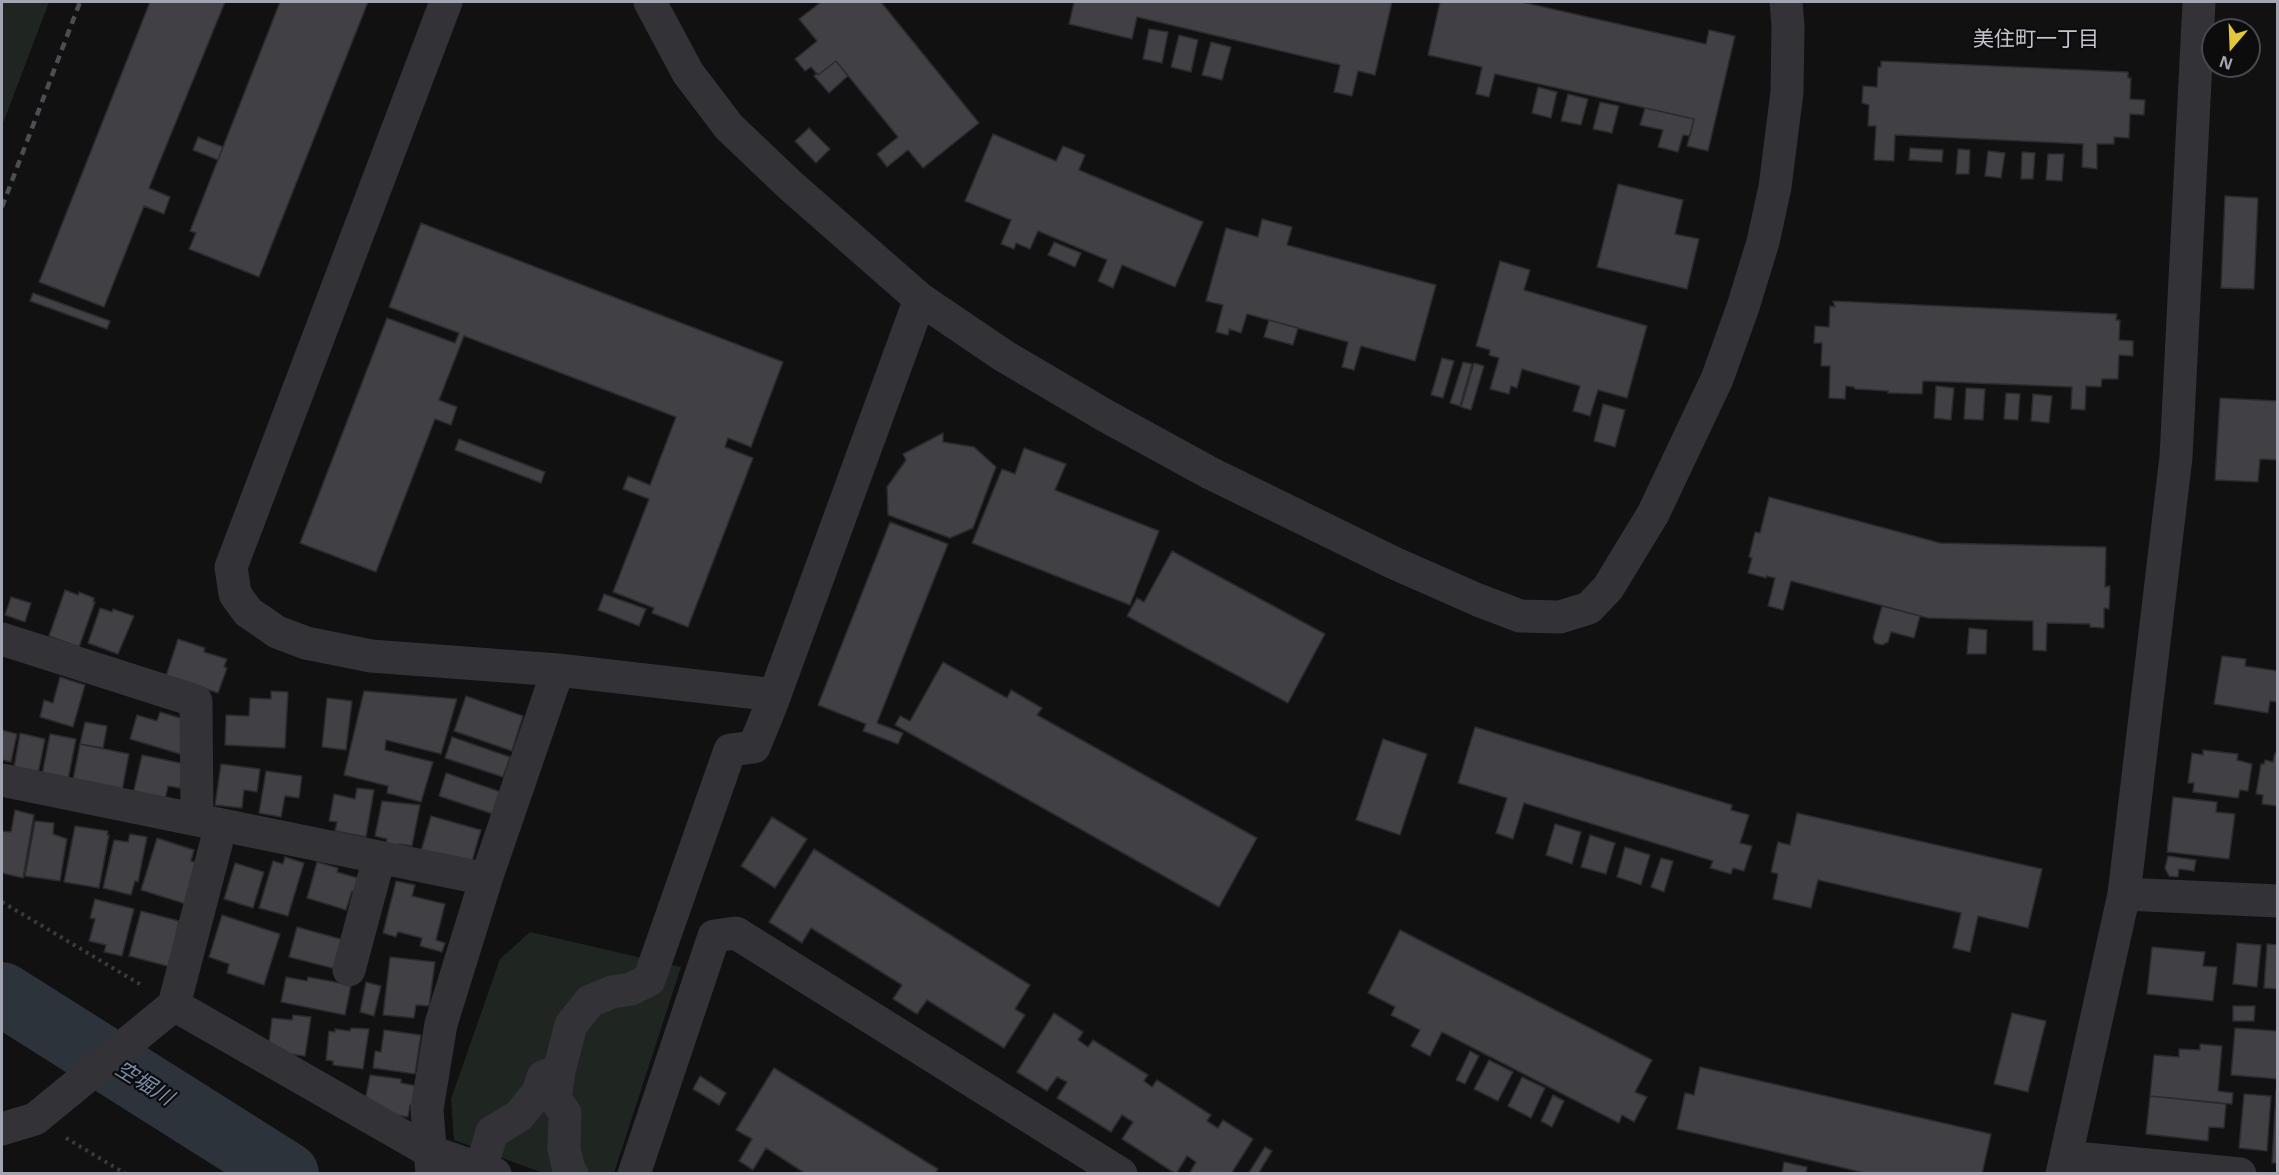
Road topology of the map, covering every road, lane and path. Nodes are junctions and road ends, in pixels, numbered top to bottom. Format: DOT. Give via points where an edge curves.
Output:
graph roads {
  1 [pos="446,2"];
  2 [pos="650,2"];
  3 [pos="1786,2"];
  4 [pos="2199,2"];
  5 [pos="920,299"];
  6 [pos="2,639"];
  7 [pos="558,670"];
  8 [pos="775,695"];
  9 [pos="2,780"];
  10 [pos="209,822"];
  11 [pos="379,858"];
  12 [pos="486,879"];
  13 [pos="2124,894"];
  14 [pos="2277,901"];
  15 [pos="2,902"];
  16 [pos="349,970"];
  17 [pos="173,1005"];
  18 [pos="559,1071"];
  19 [pos="2,1129"];
  20 [pos="430,1162"];
  21 [pos="2064,1165"];
  22 [pos="488,1171"];
  23 [pos="573,1173"];
  24 [pos="634,1173"];
  25 [pos="1121,1173"];
  26 [pos="2240,1173"];
  1 -- 7 [label="street" via="231,567 235,594 248,612 277,632 306,643 371,656"];
  2 -- 5 [label="street" via="688,73 729,127 790,186"];
  3 -- 5 [label="street" via="1787,92 1775,187 1743,308 1717,379 1653,514 1608,588 1589,608 1560,617 1520,616 1394,563 1210,473 1106,416 1004,356"];
  4 -- 13 [label="street" via="2176,456"];
  5 -- 8 [label="street"];
  6 -- 10 [label="street" via="196,701"];
  7 -- 8 [label="street"];
  7 -- 12 [label="street"];
  8 -- 18 [label="street" via="754,747 730,750 650,980 590,1001 571,1024"];
  9 -- 10 [label="street"];
  10 -- 11 [label="street"];
  10 -- 17 [label="street"];
  11 -- 12 [label="street"];
  11 -- 16 [label="street"];
  12 -- 20 [label="street" via="441,1024 427,1109"];
  13 -- 14 [label="street"];
  13 -- 21 [label="street"];
  15 -- 17 [label="path"];
  17 -- 19 [label="street" via="38,1117"];
  17 -- 20 [label="street"];
  18 -- 22 [label="street" via="543,1077 538,1092 519,1116 492,1132"];
  18 -- 23 [label="street" via="555,1099 565,1113 564,1149 569,1171"];
  20 -- 22 [label="street"];
  21 -- 26 [label="street"];
  24 -- 25 [label="street" via="714,936 736,933"];
}
